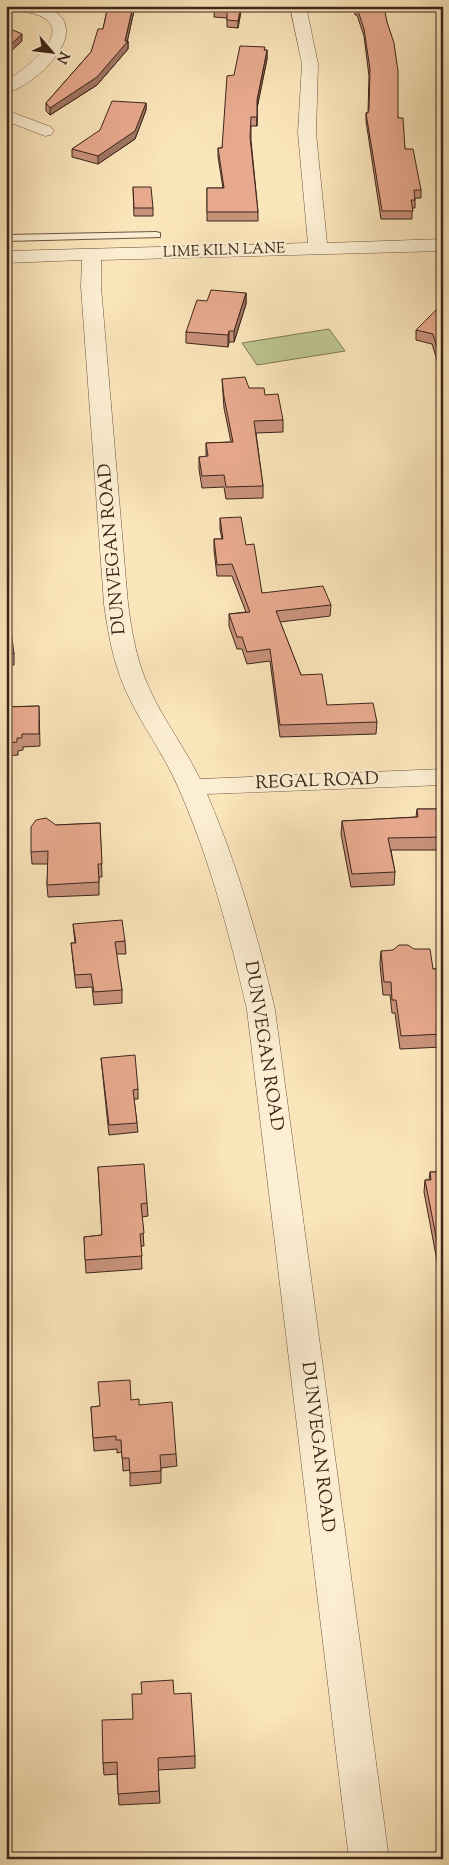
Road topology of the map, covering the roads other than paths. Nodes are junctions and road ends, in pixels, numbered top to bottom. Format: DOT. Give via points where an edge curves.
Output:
graph roads {
  1 [pos="15,6"];
  2 [pos="298,6"];
  3 [pos="6,88"];
  4 [pos="6,115"];
  5 [pos="46,131"];
  6 [pos="156,234"];
  7 [pos="6,238"];
  8 [pos="443,245"];
  9 [pos="318,248"];
  10 [pos="92,255"];
  11 [pos="6,257"];
  12 [pos="443,777"];
  13 [pos="191,787"];
  14 [pos="368,1859"];
  1 -- 3 [label="street" via="44,11 60,25 54,48 36,69"];
  2 -- 9 [label="street" via="310,64 307,133"];
  4 -- 5 [label="street"];
  6 -- 7 [label="lane"];
  8 -- 9 [label="street, LIME KILN LANE"];
  9 -- 10 [label="street, LIME KILN LANE"];
  10 -- 11 [label="street, LIME KILN LANE"];
  10 -- 13 [label="street, DUNVEGAN ROAD" via="91,287 120,635 130,673 144,703"];
  12 -- 13 [label="street, REGAL ROAD"];
  13 -- 14 [label="street, DUNVEGAN ROAD" via="236,909 260,1010"];
}
